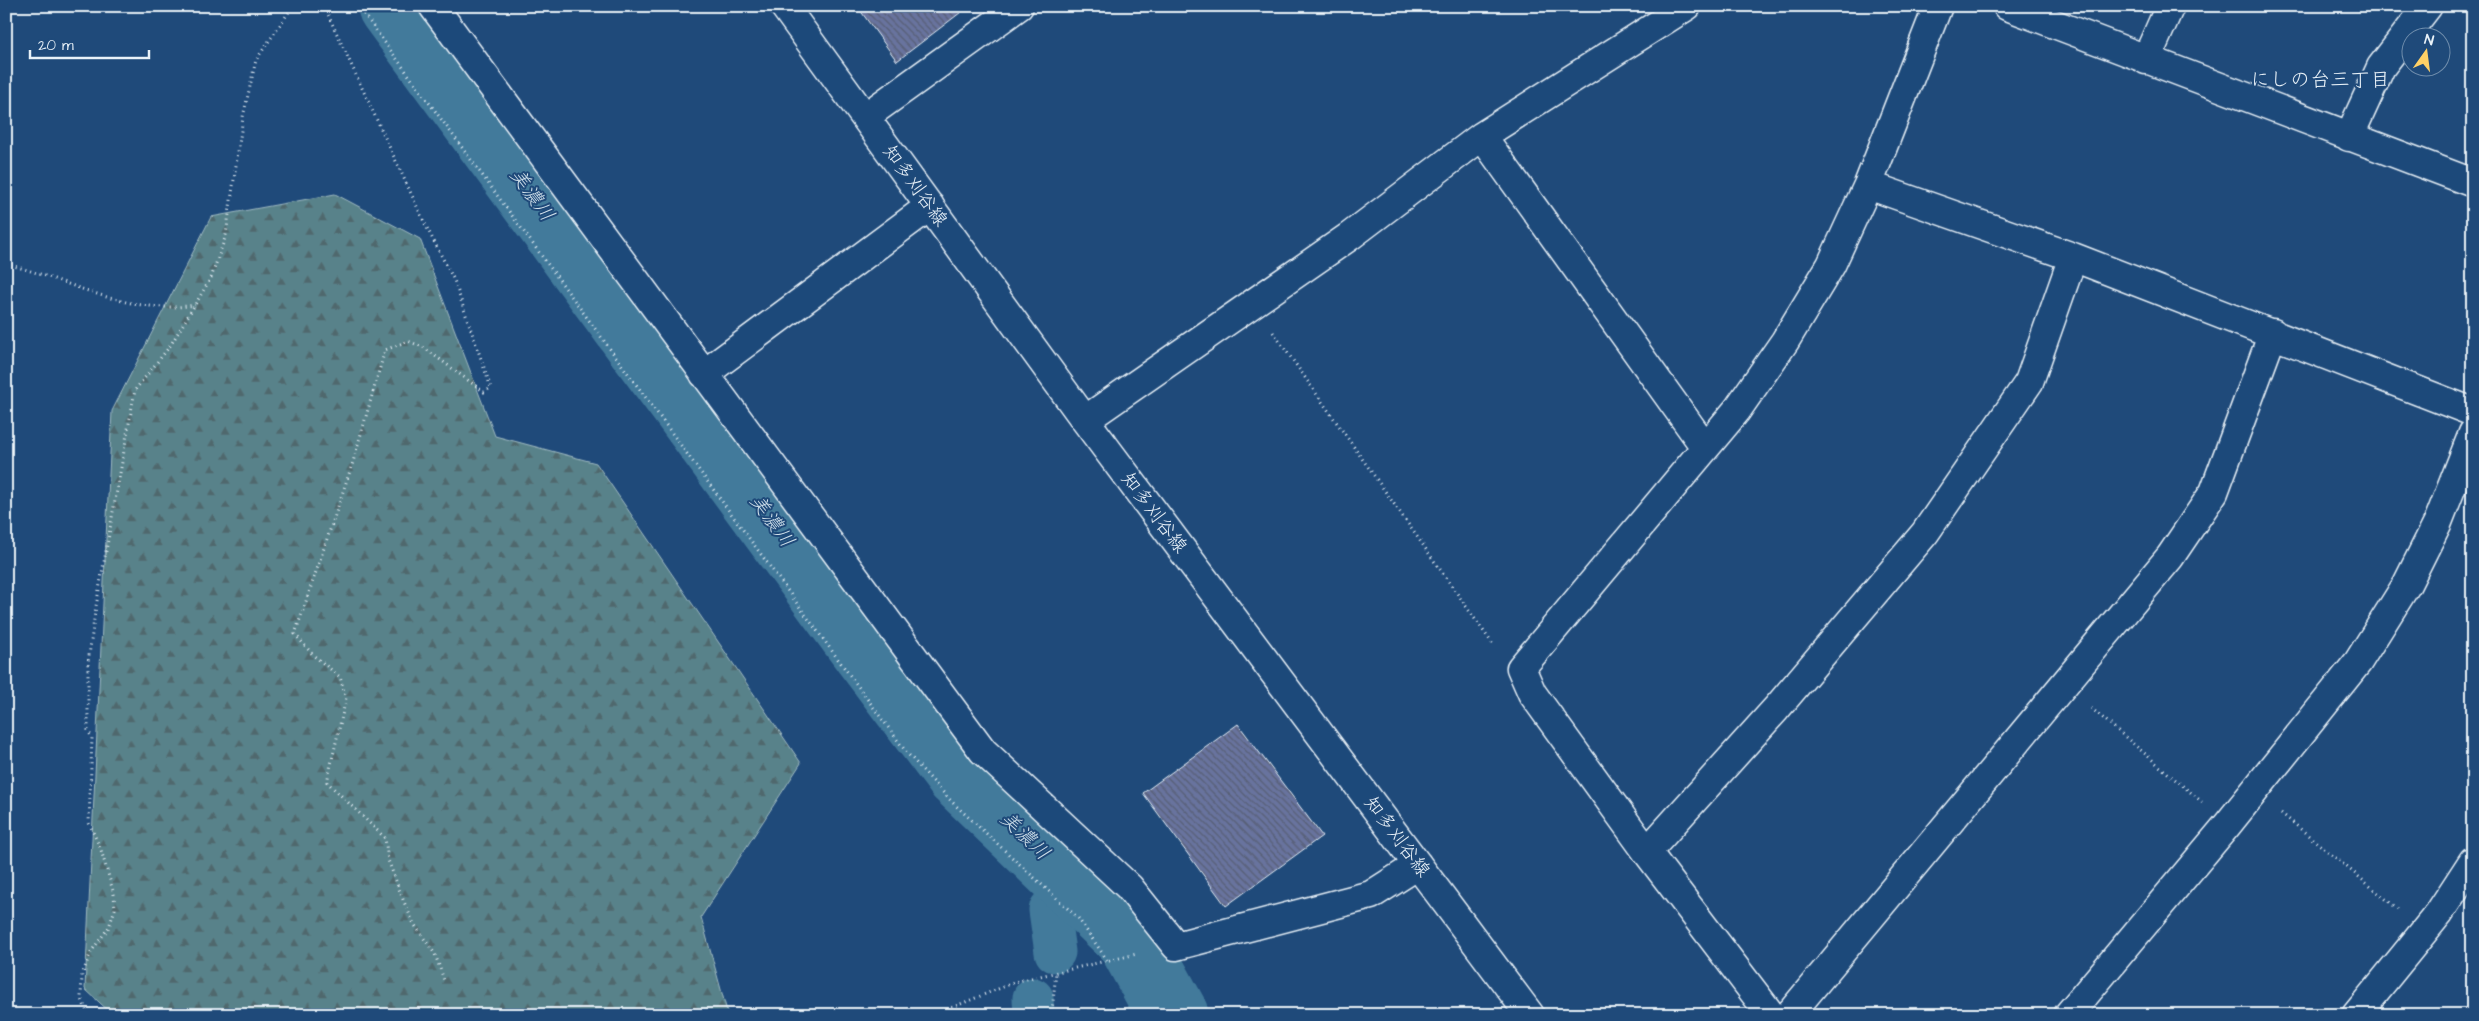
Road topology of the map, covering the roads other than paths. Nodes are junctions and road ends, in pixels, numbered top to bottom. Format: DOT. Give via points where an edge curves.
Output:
graph roads {
  1 [pos="433,6"];
  2 [pos="784,6"];
  3 [pos="1019,6"];
  4 [pos="1687,6"];
  5 [pos="1938,6"];
  6 [pos="2007,6"];
  7 [pos="2170,6"];
  8 [pos="2428,6"];
  9 [pos="2146,60"];
  10 [pos="865,117"];
  11 [pos="1482,136"];
  12 [pos="2349,137"];
  13 [pos="2473,184"];
  14 [pos="1868,185"];
  15 [pos="930,206"];
  16 [pos="2073,257"];
  17 [pos="2273,333"];
  18 [pos="704,374"];
  19 [pos="2473,412"];
  20 [pos="1085,420"];
  21 [pos="2473,434"];
  22 [pos="1705,447"];
  23 [pos="1647,852"];
  24 [pos="2473,861"];
  25 [pos="1418,865"];
  26 [pos="1530,1015"];
  27 [pos="1771,1015"];
  28 [pos="1789,1015"];
  29 [pos="2068,1015"];
  30 [pos="2356,1015"];
  1 -- 18 [label="street"];
  2 -- 10 [label="street, 知多刈谷線"];
  3 -- 10 [label="street"];
  4 -- 11 [label="street"];
  5 -- 14 [label="street"];
  6 -- 9 [label="street"];
  7 -- 9 [label="street"];
  8 -- 12 [label="street" via="2381,67"];
  9 -- 12 [label="street"];
  10 -- 15 [label="street, 知多刈谷線"];
  11 -- 20 [label="street" via="1350,236"];
  11 -- 22 [label="street"];
  12 -- 13 [label="street"];
  14 -- 16 [label="street"];
  14 -- 22 [label="street" via="1830,265 1785,341 1737,410"];
  15 -- 18 [label="street"];
  15 -- 20 [label="street, 知多刈谷線"];
  16 -- 17 [label="street"];
  16 -- 23 [label="street" via="2029,382 1925,533 1776,709"];
  17 -- 19 [label="street"];
  17 -- 28 [label="street" via="2214,492 2170,558"];
  18 -- 25 [label="street" via="984,752 1129,887 1176,946 1371,895"];
  20 -- 25 [label="street, 知多刈谷線"];
  21 -- 29 [label="street" via="2438,522 2407,584 2358,662"];
  22 -- 23 [label="street" via="1521,668 1532,693"];
  23 -- 27 [label="street"];
  24 -- 30 [label="street" via="2440,913"];
  25 -- 26 [label="street, 知多刈谷線"];
}
